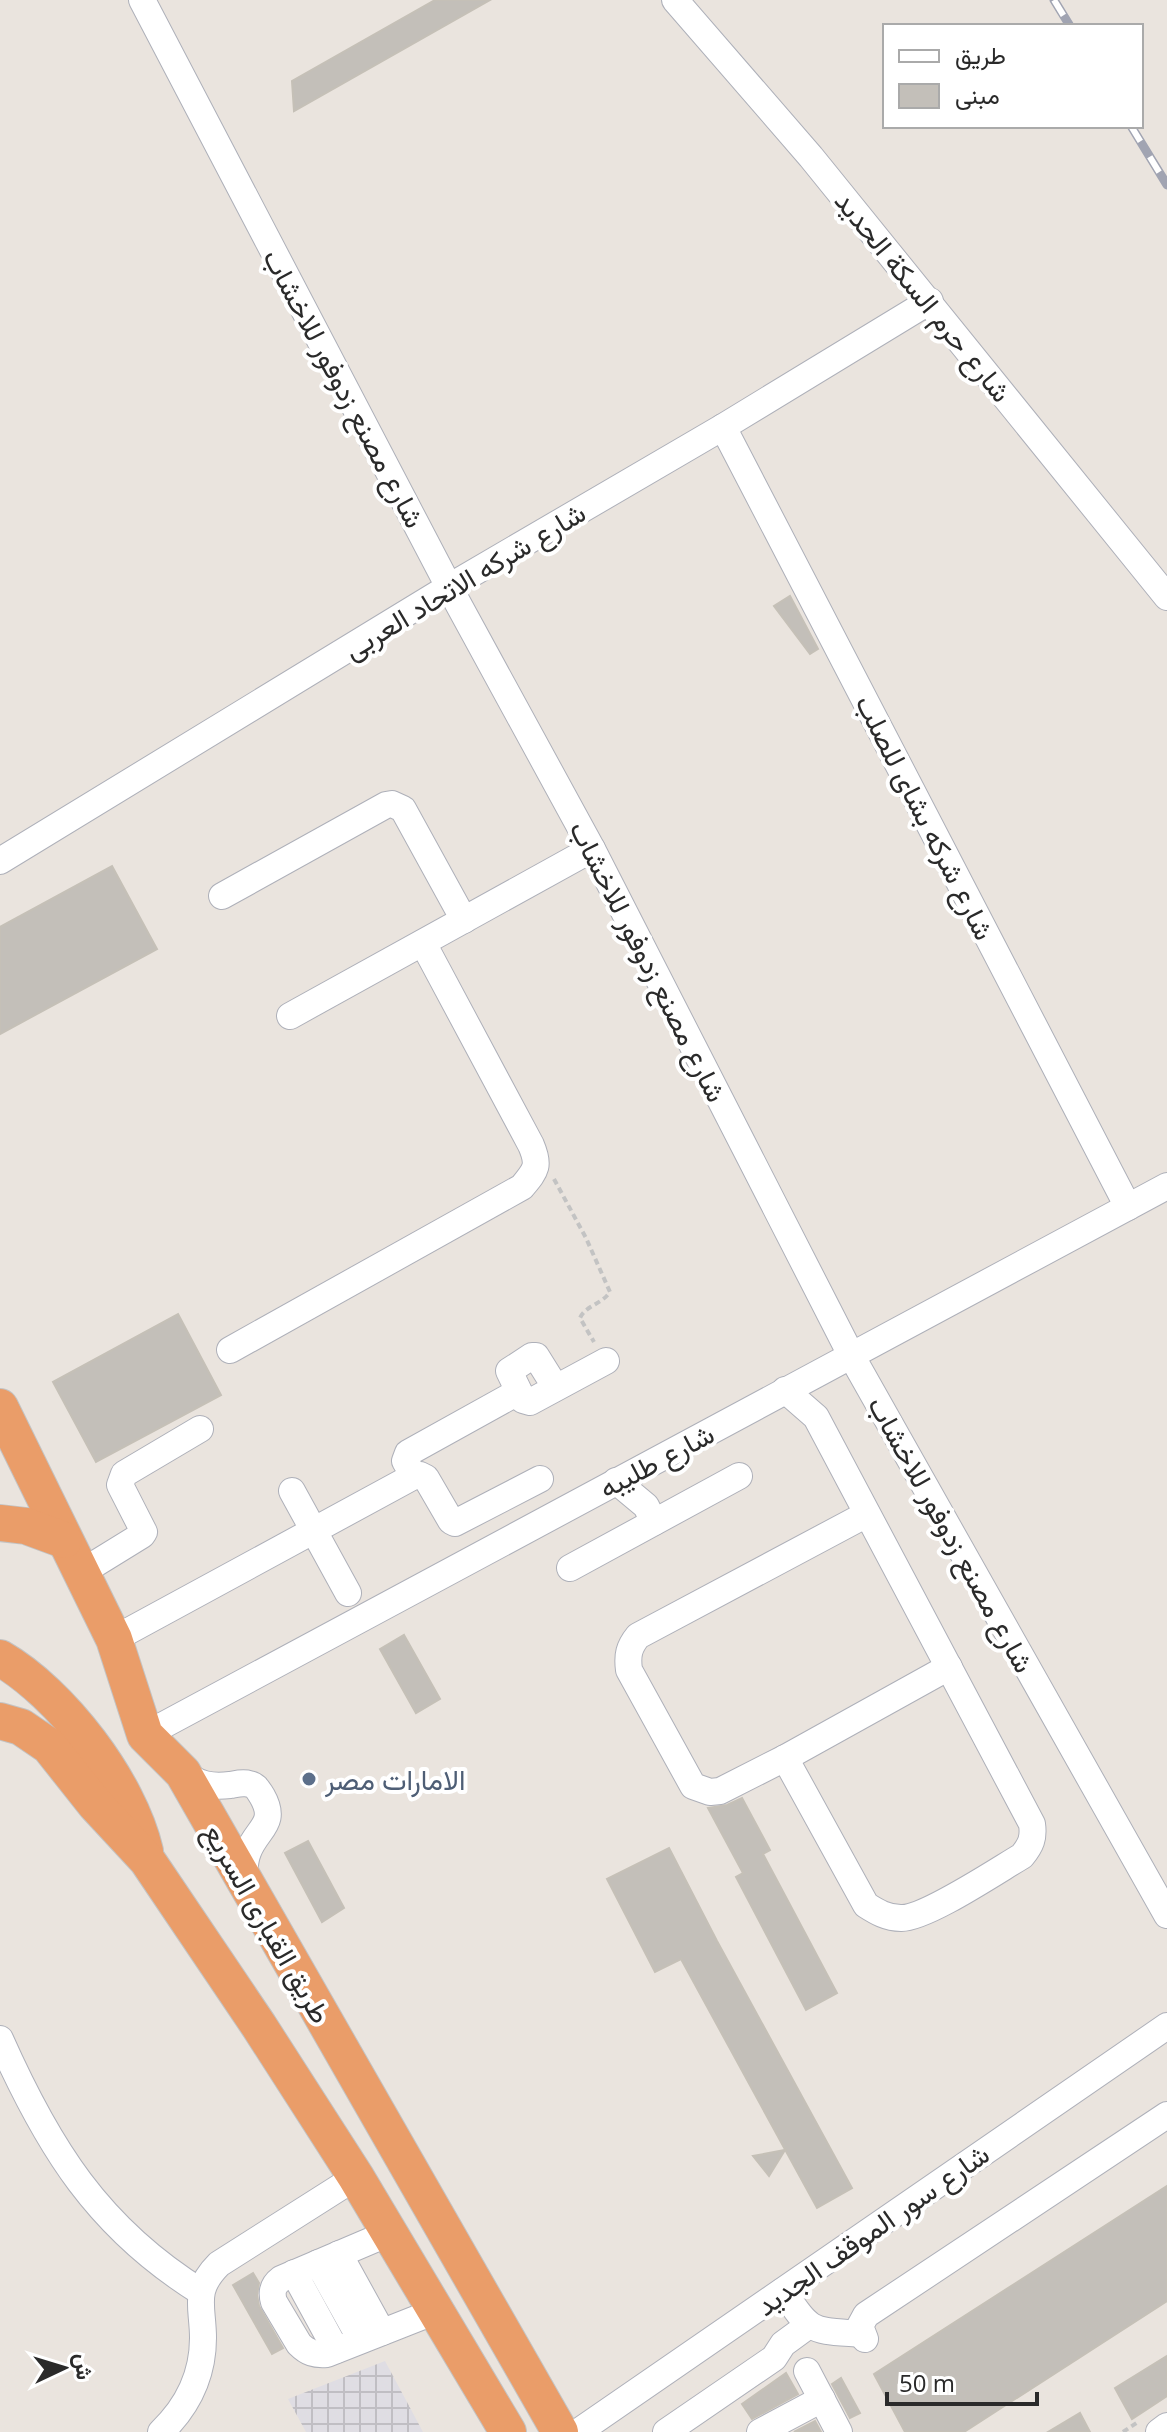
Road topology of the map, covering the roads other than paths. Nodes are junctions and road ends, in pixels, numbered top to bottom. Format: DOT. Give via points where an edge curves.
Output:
graph roads {
  1 [pos="142,0"];
  2 [pos="675,0"];
  3 [pos="930,301"];
  4 [pos="723,427"];
  5 [pos="449,587"];
  6 [pos="1167,597"];
  7 [pos="592,849"];
  8 [pos="0,861"];
  9 [pos="222,896"];
  10 [pos="464,920"];
  11 [pos="423,943"];
  12 [pos="290,1016"];
  13 [pos="1167,1186"];
  14 [pos="1128,1207"];
  15 [pos="230,1350"];
  16 [pos="851,1355"];
  17 [pos="606,1361"];
  18 [pos="556,1388"];
  19 [pos="785,1390"];
  20 [pos="518,1392"];
  21 [pos="0,1407"];
  22 [pos="200,1429"];
  23 [pos="414,1476"];
  24 [pos="739,1476"];
  25 [pos="540,1479"];
  26 [pos="616,1481"];
  27 [pos="292,1491"];
  28 [pos="867,1514"];
  29 [pos="654,1522"];
  30 [pos="0,1523"];
  31 [pos="314,1531"];
  32 [pos="64,1540"];
  33 [pos="570,1568"];
  34 [pos="82,1572"];
  35 [pos="348,1593"];
  36 [pos="114,1639"];
  37 [pos="0,1658"];
  38 [pos="949,1667"];
  39 [pos="0,1721"];
  40 [pos="145,1735"];
  41 [pos="785,1758"];
  42 [pos="183,1773"];
  43 [pos="147,1860"];
  44 [pos="245,1883"];
  45 [pos="1167,1915"];
  46 [pos="1167,2026"];
  47 [pos="0,2039"];
  48 [pos="1167,2115"];
  49 [pos="356,2177"];
  50 [pos="389,2233"];
  51 [pos="329,2258"];
  52 [pos="783,2291"];
  53 [pos="201,2292"];
  54 [pos="436,2311"];
  55 [pos="809,2325"];
  56 [pos="854,2335"];
  57 [pos="372,2336"];
  58 [pos="774,2358"];
  59 [pos="807,2371"];
  60 [pos="822,2399"];
  61 [pos="1167,2426"];
  62 [pos="161,2432"];
  63 [pos="508,2432"];
  64 [pos="560,2432"];
  65 [pos="578,2432"];
  66 [pos="666,2432"];
  67 [pos="760,2432"];
  68 [pos="839,2432"];
  69 [pos="1159,2432"];
  1 -- 5 [label="street, شارع مصنع زدوفور للاخشاب"];
  2 -- 3 [label="street, شارع حرم السكة الحديد"];
  3 -- 4 [label="street, شارع شركه الاتحاد العربى"];
  3 -- 6 [label="street, شارع حرم السكة الحديد"];
  4 -- 5 [label="street, شارع شركه الاتحاد العربى"];
  4 -- 14 [label="street, شارع شركه بشاى للصلب"];
  5 -- 7 [label="street, شارع مصنع زدوفور للاخشاب"];
  5 -- 8 [label="street, شارع شركه الاتحاد العربى"];
  7 -- 10 [label="street"];
  7 -- 16 [label="street, شارع مصنع زدوفور للاخشاب"];
  9 -- 10 [label="street" via="392,804 403,809"];
  10 -- 11 [label="street"];
  11 -- 12 [label="street"];
  11 -- 15 [label="street" via="537,1159 535,1171 522,1187"];
  13 -- 14 [label="street, شارع طليبه"];
  14 -- 16 [label="street, شارع طليبه"];
  16 -- 19 [label="street, شارع طليبه"];
  16 -- 45 [label="street, شارع مصنع زدوفور للاخشاب"];
  17 -- 18 [label="street"];
  18 -- 20 [label="street" via="530,1402"];
  18 -- 20 [label="street" via="540,1358 532,1356 509,1371"];
  19 -- 26 [label="street, شارع طليبه"];
  19 -- 28 [label="street" via="816,1417"];
  20 -- 23 [label="street" via="408,1453 405,1461"];
  21 -- 32 [label="highway, طريق القبارى السريع"];
  22 -- 34 [label="street" via="124,1474 120,1485 144,1532"];
  23 -- 25 [label="street" via="426,1478 455,1523"];
  23 -- 31 [label="street"];
  24 -- 29 [label="street"];
  26 -- 29 [label="street" via="646,1506"];
  26 -- 40 [label="street, شارع طليبه"];
  27 -- 31 [label="street"];
  28 -- 38 [label="street"];
  28 -- 41 [label="street" via="638,1636 630,1645 629,1670 693,1786 720,1791"];
  29 -- 33 [label="street"];
  30 -- 32 [label="highway"];
  31 -- 35 [label="street"];
  31 -- 36 [label="street"];
  32 -- 34 [label="highway, طريق القبارى السريع"];
  34 -- 36 [label="highway, طريق القبارى السريع"];
  36 -- 40 [label="highway, طريق القبارى السريع"];
  37 -- 43 [label="highway" via="43,1689 98,1755 130,1805"];
  38 -- 41 [label="street"];
  38 -- 41 [label="street" via="1032,1824 1033,1836 1022,1856 921,1915 902,1919 866,1905"];
  39 -- 43 [label="highway, طريق القبارى السريع" via="21,1727 49,1746"];
  40 -- 42 [label="highway, طريق القبارى السريع"];
  42 -- 44 [label="highway, طريق القبارى السريع"];
  42 -- 44 [label="street" via="207,1786 251,1784 262,1796 269,1816 248,1852"];
  43 -- 49 [label="highway, طريق القبارى السريع"];
  44 -- 64 [label="highway, طريق القبارى السريع"];
  46 -- 52 [label="street, شارع سور الموقف الجديد"];
  47 -- 53 [label="street" via="45,2131 87,2192 138,2246"];
  48 -- 56 [label="street" via="866,2315"];
  49 -- 50 [label="highway, طريق القبارى السريع"];
  49 -- 53 [label="street" via="219,2264"];
  50 -- 51 [label="street"];
  50 -- 54 [label="highway, طريق القبارى السريع"];
  51 -- 57 [label="street"];
  51 -- 57 [label="street" via="281,2279 274,2286 274,2302 305,2349 320,2355"];
  52 -- 55 [label="street"];
  52 -- 65 [label="street, شارع سور الموقف الجديد"];
  53 -- 62 [label="street" via="199,2369 188,2399"];
  54 -- 57 [label="street"];
  54 -- 63 [label="highway, طريق القبارى السريع"];
  55 -- 56 [label="street"];
  55 -- 58 [label="street" via="788,2339"];
  56 -- 58 [label="street"];
  58 -- 66 [label="street"];
  59 -- 60 [label="street"];
  60 -- 67 [label="street"];
  60 -- 68 [label="street"];
  61 -- 69 [label="street"];
}
